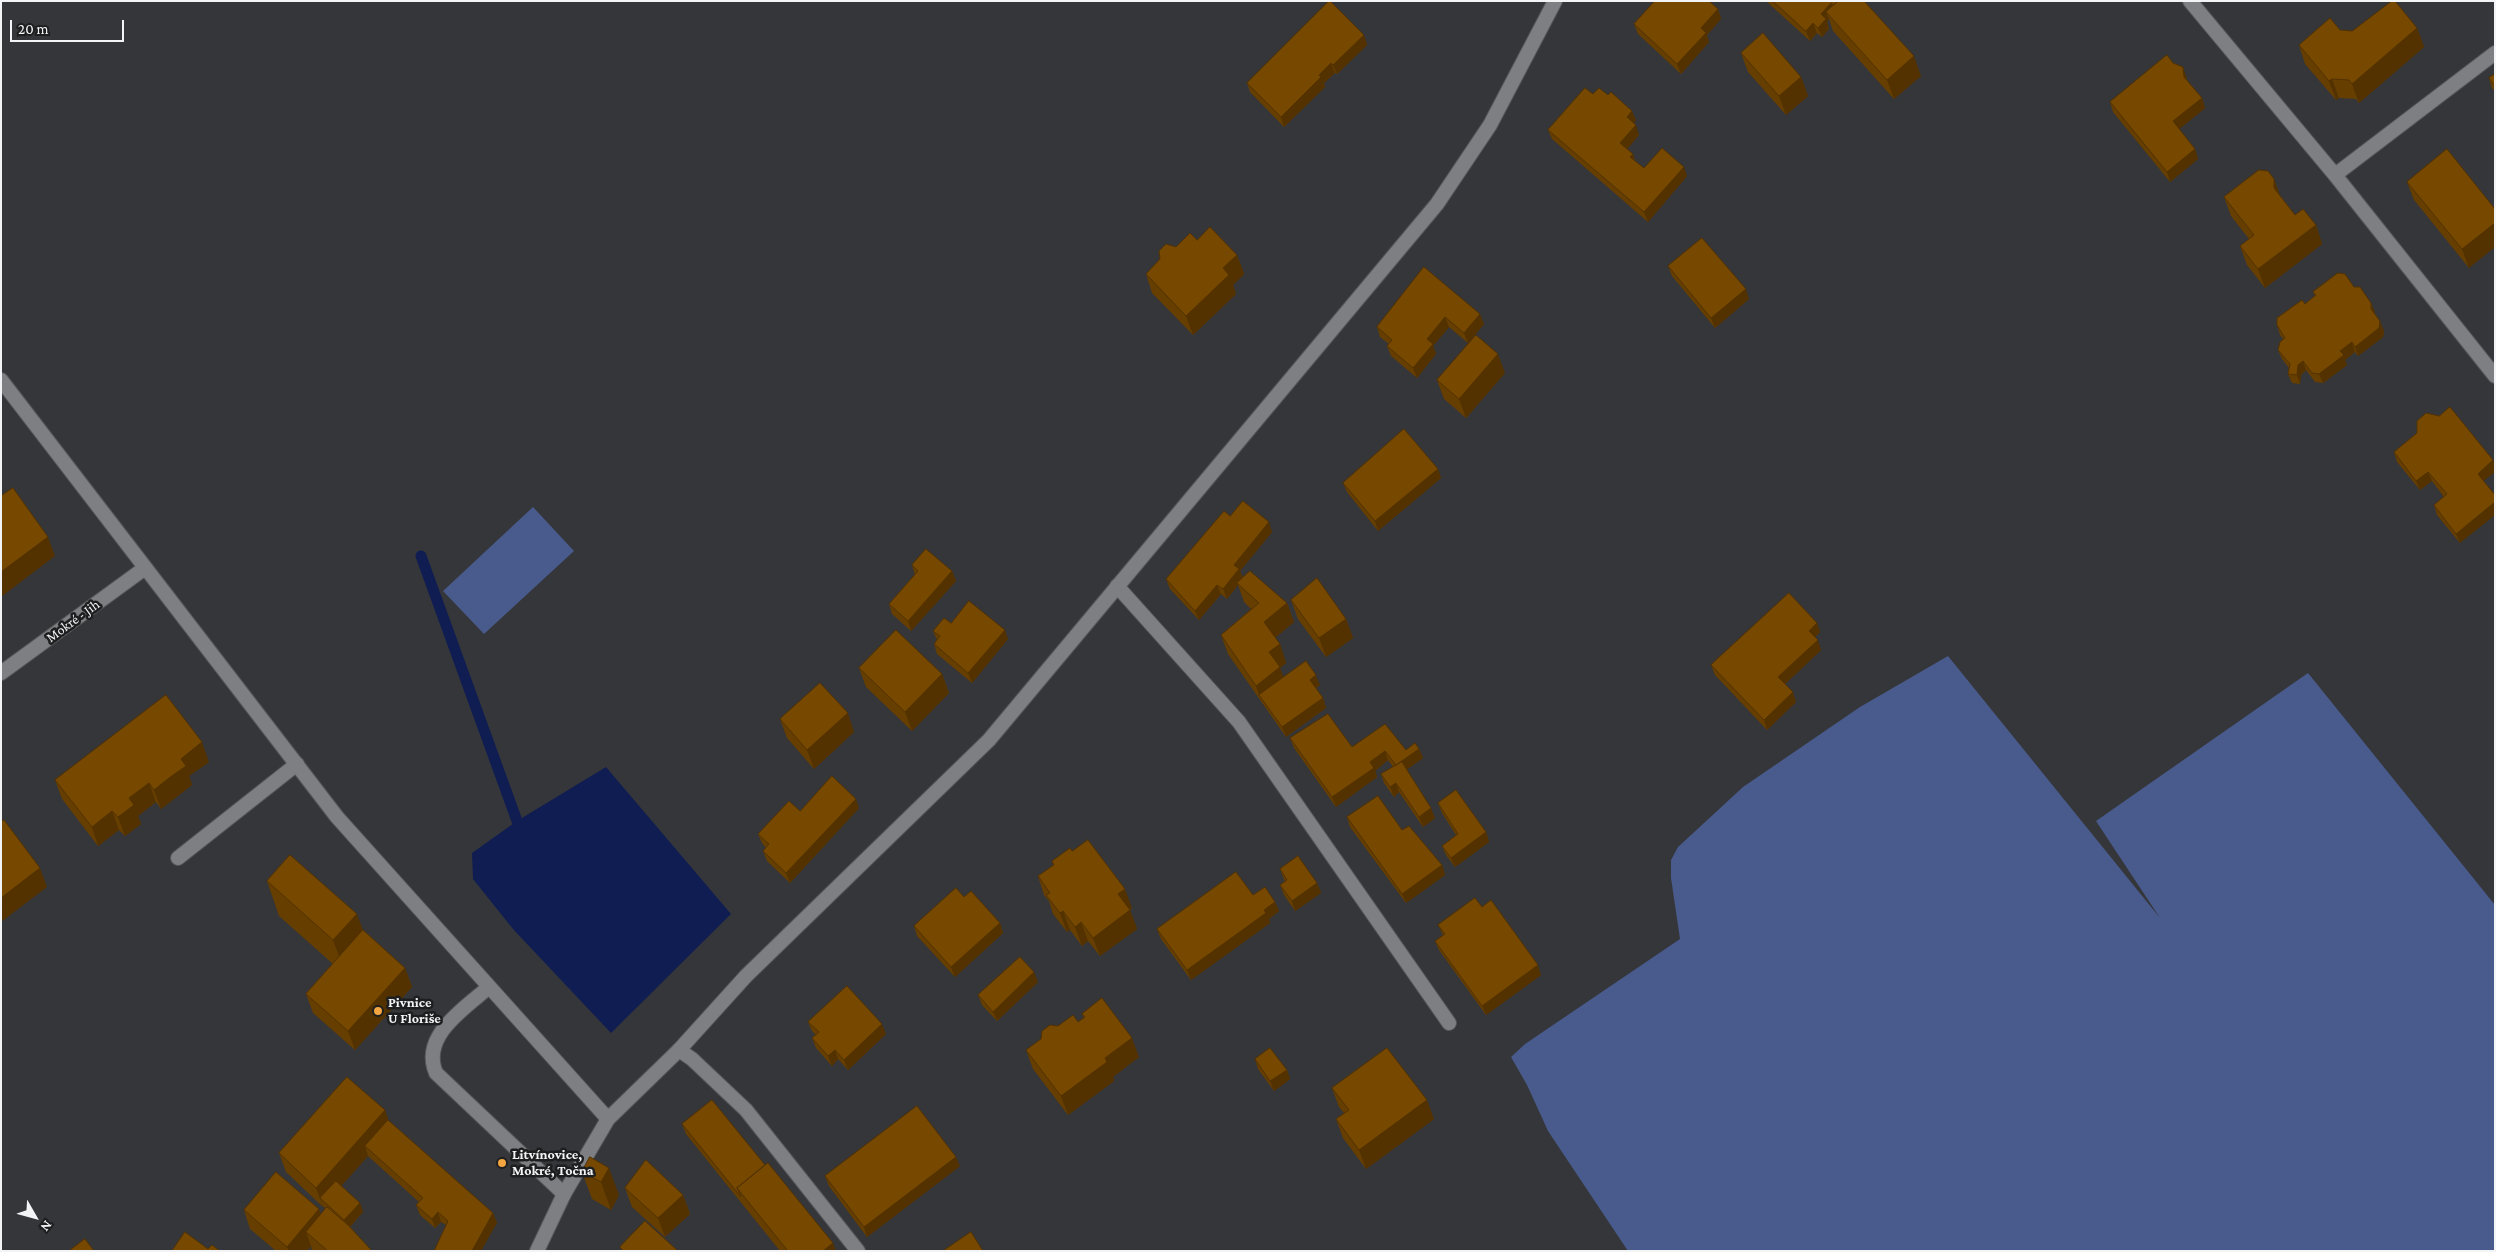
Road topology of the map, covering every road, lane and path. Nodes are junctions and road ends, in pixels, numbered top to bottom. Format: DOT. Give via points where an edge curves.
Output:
graph roads {
  1 [pos="1555,1"];
  2 [pos="2190,1"];
  3 [pos="2495,53"];
  4 [pos="2335,175"];
  5 [pos="2495,376"];
  6 [pos="1,380"];
  7 [pos="146,568"];
  8 [pos="1117,586"];
  9 [pos="1,673"];
  10 [pos="298,764"];
  11 [pos="178,858"];
  12 [pos="490,987"];
  13 [pos="1449,1023"];
  14 [pos="679,1050"];
  15 [pos="608,1119"];
  16 [pos="564,1194"];
  17 [pos="536,1251"];
  18 [pos="858,1251"];
  1 -- 8 [label="street" via="1490,125 1437,204"];
  2 -- 4 [label="street"];
  3 -- 4 [label="street"];
  4 -- 5 [label="street"];
  6 -- 7 [label="street"];
  7 -- 9 [label="street, Mokré - Jih"];
  7 -- 10 [label="street"];
  8 -- 13 [label="street" via="1239,722"];
  8 -- 14 [label="street" via="989,740 746,976"];
  10 -- 11 [label="street"];
  10 -- 12 [label="street" via="337,817"];
  12 -- 15 [label="street"];
  12 -- 16 [label="street" via="444,1028 434,1047 432,1065 442,1080"];
  14 -- 15 [label="street"];
  14 -- 18 [label="street" via="746,1110"];
  15 -- 16 [label="street"];
  16 -- 17 [label="street"];
}
